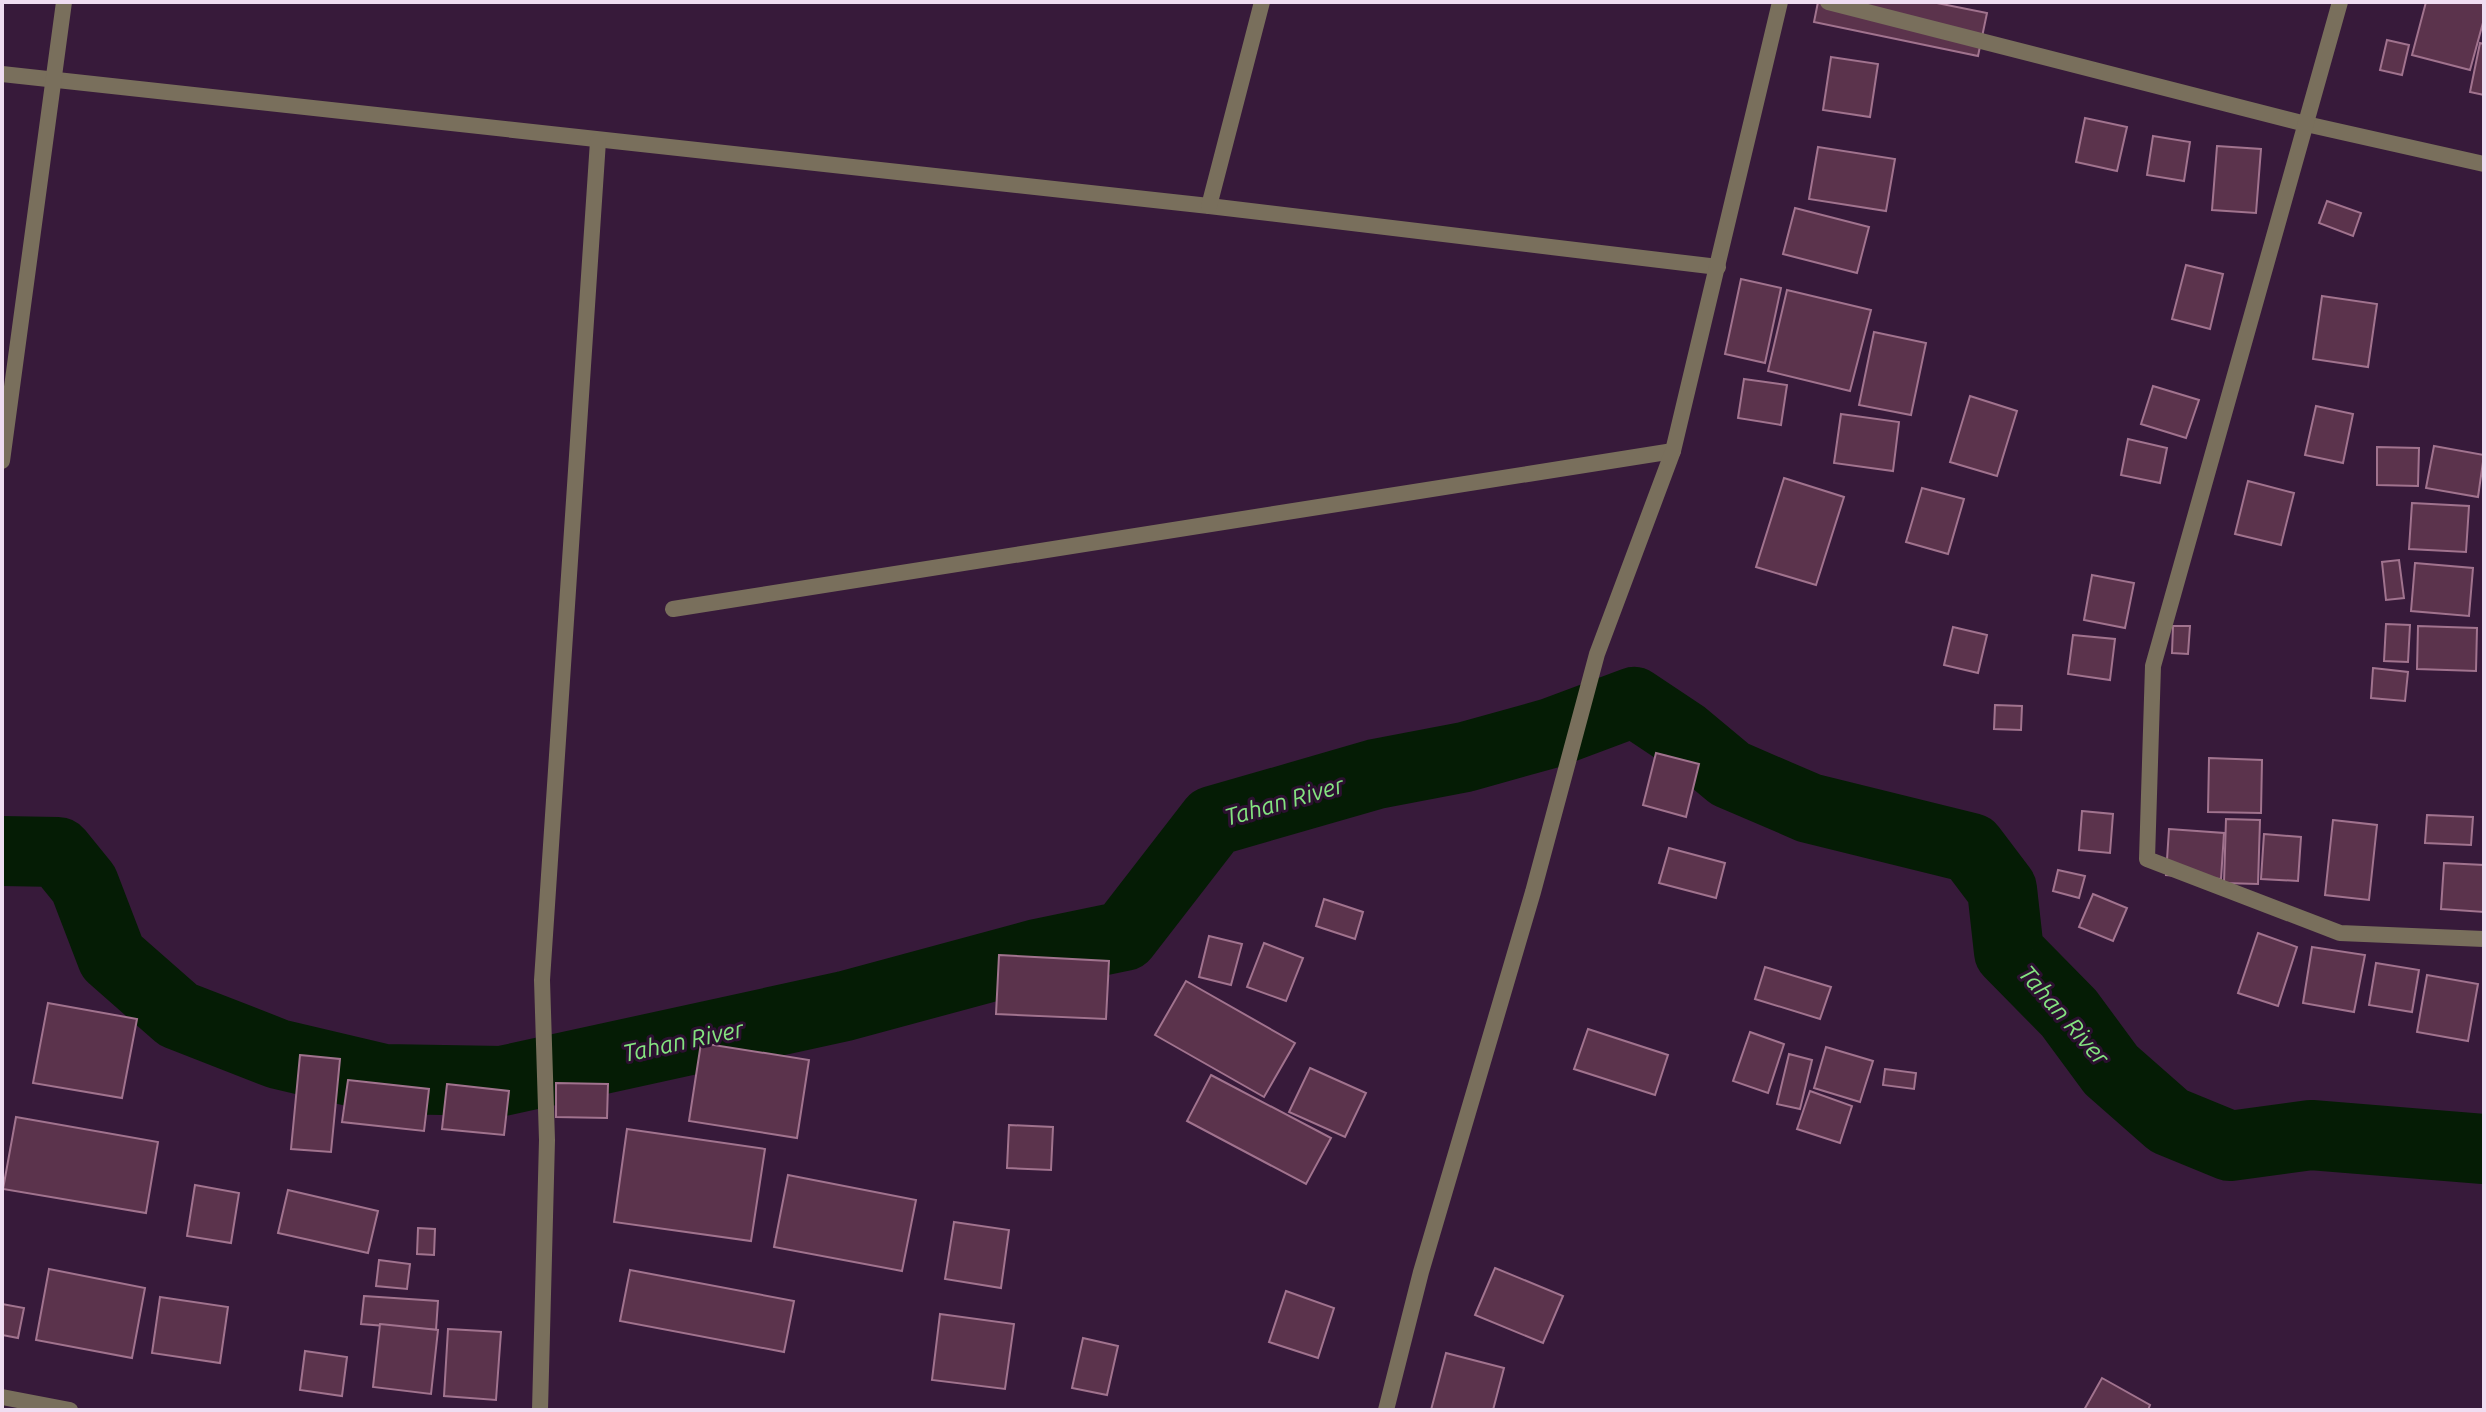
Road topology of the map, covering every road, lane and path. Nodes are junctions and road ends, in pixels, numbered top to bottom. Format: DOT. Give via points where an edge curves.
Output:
graph roads {
  1 [pos="64,2"];
  2 [pos="1262,2"];
  3 [pos="1780,2"];
  4 [pos="1828,2"];
  5 [pos="2340,2"];
  6 [pos="2,74"];
  7 [pos="54,79"];
  8 [pos="2306,124"];
  9 [pos="598,141"];
  10 [pos="2484,164"];
  11 [pos="1209,206"];
  12 [pos="1718,267"];
  13 [pos="1673,451"];
  14 [pos="2,461"];
  15 [pos="673,609"];
  16 [pos="2484,939"];
  17 [pos="2,1397"];
  18 [pos="70,1410"];
  19 [pos="540,1410"];
  20 [pos="1386,1410"];
  1 -- 7 [label="street"];
  2 -- 11 [label="street"];
  3 -- 12 [label="street"];
  4 -- 8 [label="street"];
  5 -- 8 [label="street"];
  6 -- 7 [label="street"];
  7 -- 9 [label="street"];
  7 -- 14 [label="street"];
  8 -- 10 [label="street"];
  8 -- 16 [label="street" via="2153,666 2147,859 2340,933"];
  9 -- 11 [label="street"];
  9 -- 19 [label="street" via="542,980 547,1140"];
  11 -- 12 [label="street"];
  12 -- 13 [label="street"];
  13 -- 15 [label="street"];
  13 -- 20 [label="street" via="1597,654"];
  17 -- 18 [label="street"];
}
